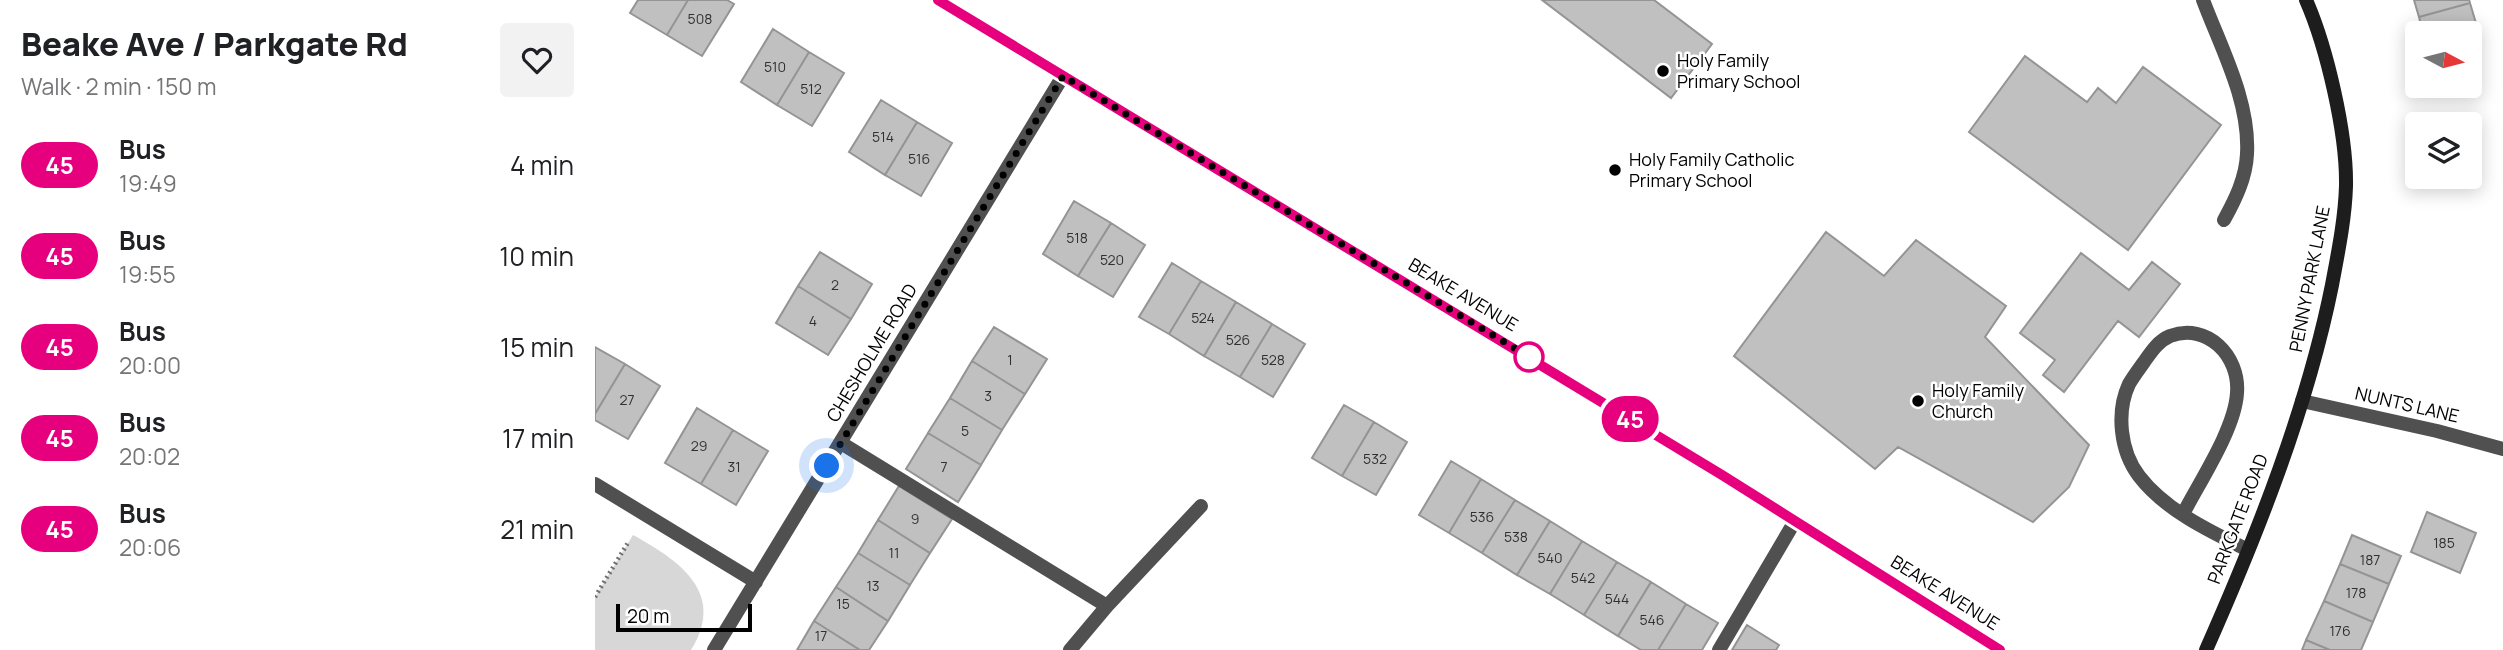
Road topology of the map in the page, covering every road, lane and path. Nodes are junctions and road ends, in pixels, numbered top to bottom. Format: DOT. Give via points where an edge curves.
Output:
graph roads {
  1 [pos="938,0"];
  2 [pos="2203,0"];
  3 [pos="2307,0"];
  4 [pos="1063,76"];
  5 [pos="2224,220"];
  6 [pos="2302,401"];
  7 [pos="841,443"];
  8 [pos="2503,449"];
  9 [pos="595,484"];
  10 [pos="1201,506"];
  11 [pos="2183,514"];
  12 [pos="645,515"];
  13 [pos="1795,521"];
  14 [pos="2248,550"];
  15 [pos="755,582"];
  16 [pos="595,597"];
  17 [pos="1107,606"];
  18 [pos="714,650"];
  19 [pos="1070,650"];
  20 [pos="1719,650"];
  21 [pos="2000,650"];
  22 [pos="2206,650"];
  1 -- 4 [label="street, BEAKE AVENUE"];
  2 -- 5 [label="street" via="2237,88 2247,128 2247,157 2238,193"];
  3 -- 6 [label="street, PENNY PARK LANE" via="2341,126 2346,185 2323,327"];
  4 -- 7 [label="street, CHESHOLME ROAD"];
  4 -- 13 [label="street, BEAKE AVENUE"];
  6 -- 8 [label="street, NUNTS LANE"];
  6 -- 14 [label="street, PARKGATE ROAD"];
  7 -- 15 [label="street, CHESHOLME ROAD"];
  7 -- 17 [label="street"];
  9 -- 12 [label="street"];
  10 -- 17 [label="street"];
  11 -- 11 [label="street" via="2138,474 2124,447 2121,414 2129,386 2154,347 2187,332 2207,336 2223,347 2238,391 2233,417"];
  11 -- 14 [label="street"];
  12 -- 15 [label="street"];
  12 -- 16 [label="path"];
  13 -- 20 [label="street"];
  13 -- 21 [label="street, BEAKE AVENUE"];
  14 -- 22 [label="street, PARKGATE ROAD"];
  15 -- 18 [label="street, CHESHOLME ROAD"];
  17 -- 19 [label="street"];
}
